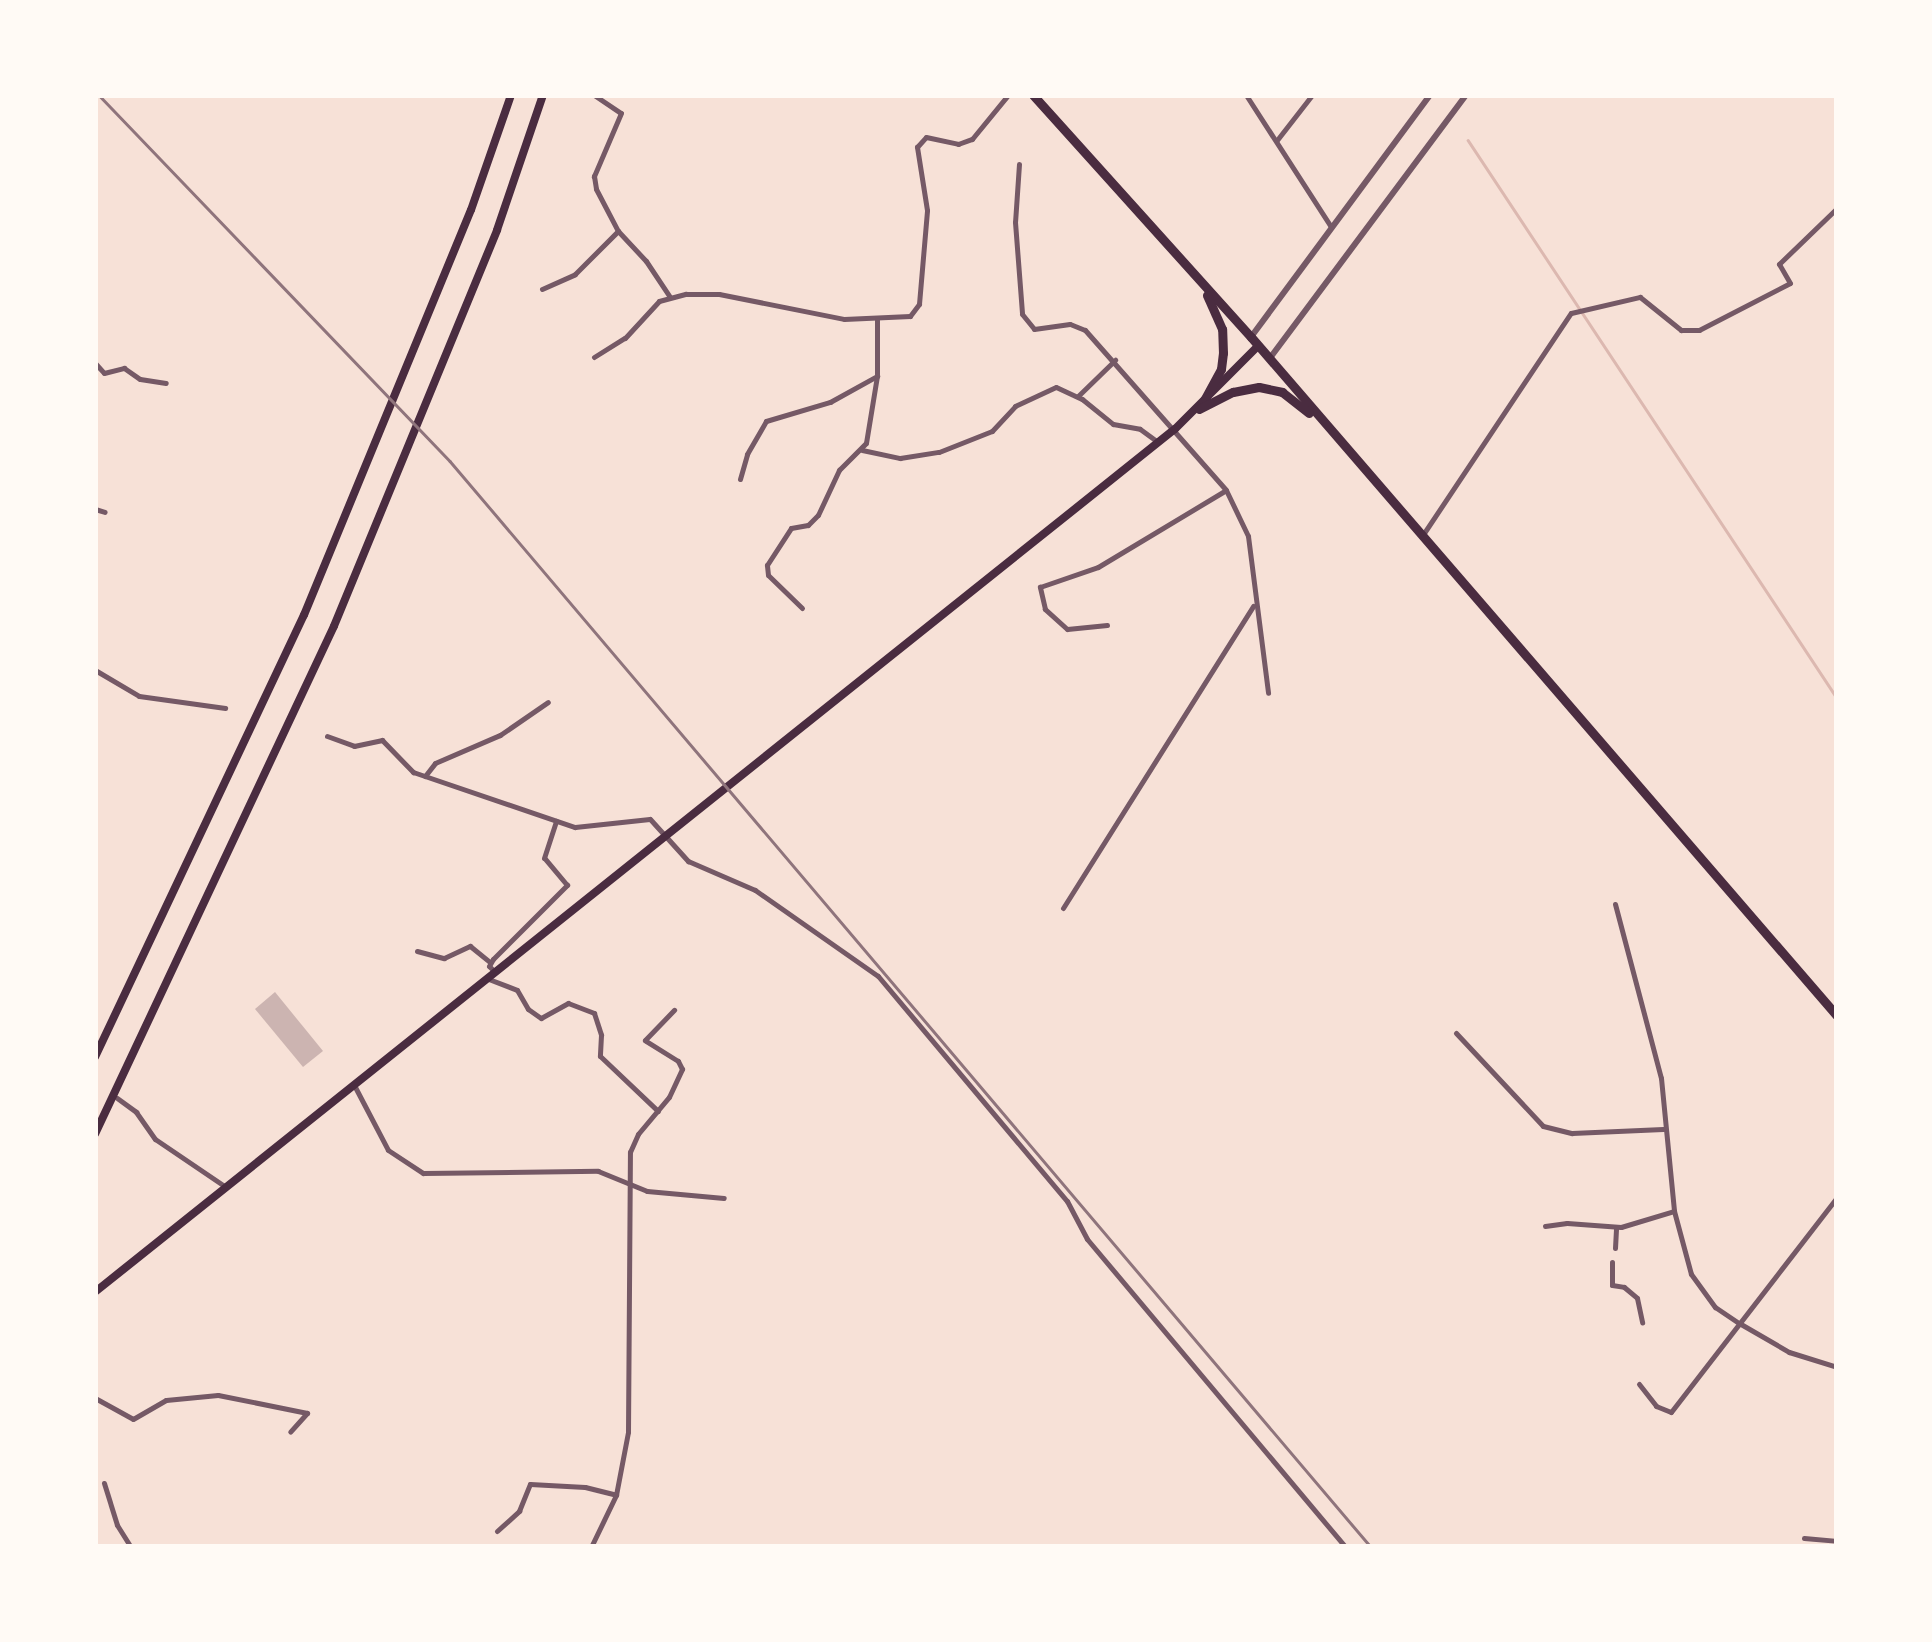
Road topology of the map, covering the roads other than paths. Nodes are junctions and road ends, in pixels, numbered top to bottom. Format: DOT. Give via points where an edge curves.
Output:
graph roads {
  1 [pos="510,95"];
  2 [pos="542,95"];
  3 [pos="594,95"];
  4 [pos="1008,95"];
  5 [pos="1033,95"];
  6 [pos="1246,95"];
  7 [pos="1312,95"];
  8 [pos="1430,95"];
  9 [pos="1463,96"];
  10 [pos="1277,140"];
  11 [pos="1019,164"];
  12 [pos="1837,208"];
  13 [pos="1332,228"];
  14 [pos="618,231"];
  15 [pos="1202,283"];
  16 [pos="542,289"];
  17 [pos="670,298"];
  18 [pos="877,320"];
  19 [pos="1250,337"];
  20 [pos="1258,346"];
  21 [pos="594,356"];
  22 [pos="1269,359"];
  23 [pos="1115,360"];
  24 [pos="95,363"];
  25 [pos="877,376"];
  26 [pos="166,383"];
  27 [pos="1078,396"];
  28 [pos="1199,409"];
  29 [pos="1175,428"];
  30 [pos="1330,431"];
  31 [pos="1158,442"];
  32 [pos="862,450"];
  33 [pos="740,480"];
  34 [pos="1226,490"];
  35 [pos="95,509"];
  36 [pos="105,512"];
  37 [pos="1422,536"];
  38 [pos="1254,605"];
  39 [pos="802,608"];
  40 [pos="1107,625"];
  41 [pos="95,670"];
  42 [pos="1268,693"];
  43 [pos="548,702"];
  44 [pos="225,708"];
  45 [pos="326,736"];
  46 [pos="426,776"];
  47 [pos="556,821"];
  48 [pos="1615,904"];
  49 [pos="1063,908"];
  50 [pos="417,951"];
  51 [pos="486,978"];
  52 [pos="674,1010"];
  53 [pos="1837,1016"];
  54 [pos="1456,1032"];
  55 [pos="95,1057"];
  56 [pos="354,1085"];
  57 [pos="117,1098"];
  58 [pos="658,1111"];
  59 [pos="1663,1130"];
  60 [pos="95,1134"];
  61 [pos="628,1182"];
  62 [pos="226,1187"];
  63 [pos="1837,1197"];
  64 [pos="724,1198"];
  65 [pos="1674,1211"];
  66 [pos="1544,1226"];
  67 [pos="1616,1228"];
  68 [pos="1615,1248"];
  69 [pos="1612,1262"];
  70 [pos="95,1292"];
  71 [pos="1642,1322"];
  72 [pos="1738,1323"];
  73 [pos="1837,1367"];
  74 [pos="1640,1384"];
  75 [pos="95,1398"];
  76 [pos="290,1432"];
  77 [pos="104,1484"];
  78 [pos="616,1495"];
  79 [pos="497,1531"];
  80 [pos="1804,1538"];
  81 [pos="1837,1541"];
  82 [pos="131,1547"];
  83 [pos="591,1547"];
  84 [pos="1346,1547"];
  1 -- 55 [label="main road" via="471,210 304,615"];
  2 -- 60 [label="main road" via="497,230 334,626"];
  3 -- 14 [label="street" via="621,113 594,176"];
  4 -- 18 [label="street" via="972,139 920,141 927,210 919,304 910,316"];
  5 -- 15 [label="highway"];
  6 -- 10 [label="street"];
  7 -- 10 [label="street"];
  8 -- 13 [label="street"];
  9 -- 22 [label="street"];
  10 -- 13 [label="street"];
  11 -- 23 [label="street" via="1015,222 1022,314 1034,329 1078,326"];
  12 -- 37 [label="street" via="1779,264 1790,283 1699,330 1680,330 1640,297 1566,318"];
  13 -- 19 [label="street"];
  14 -- 16 [label="street" via="575,274"];
  14 -- 17 [label="street"];
  15 -- 19 [label="highway"];
  15 -- 28 [label="highway" via="1222,330 1223,353"];
  17 -- 18 [label="street" via="719,294"];
  17 -- 21 [label="street"];
  18 -- 25 [label="street"];
  19 -- 20 [label="highway"];
  20 -- 22 [label="highway"];
  20 -- 28 [label="main road"];
  22 -- 30 [label="highway"];
  23 -- 27 [label="street"];
  23 -- 29 [label="street"];
  24 -- 26 [label="street" via="104,373 124,368"];
  25 -- 32 [label="street"];
  25 -- 33 [label="street" via="830,402 766,421"];
  27 -- 31 [label="street" via="1113,424"];
  27 -- 32 [label="street" via="1056,387 1045,391 1015,406 992,431 919,458"];
  28 -- 29 [label="main road"];
  28 -- 30 [label="highway" via="1234,392 1269,388"];
  29 -- 31 [label="main road"];
  29 -- 34 [label="street"];
  30 -- 37 [label="highway"];
  31 -- 51 [label="main road"];
  32 -- 39 [label="street" via="839,470 812,522 791,528 767,565"];
  34 -- 38 [label="street" via="1248,536"];
  34 -- 40 [label="street" via="1098,567 1040,587 1045,609 1068,629"];
  35 -- 36 [label="street"];
  37 -- 53 [label="highway"];
  38 -- 42 [label="street"];
  38 -- 49 [label="street"];
  41 -- 44 [label="street" via="127,692"];
  43 -- 46 [label="street" via="500,735 435,763"];
  45 -- 46 [label="street" via="354,746 382,740 408,769"];
  46 -- 47 [label="street"];
  47 -- 50 [label="street" via="544,858 567,885 491,966 470,946 444,958"];
  47 -- 84 [label="street" via="585,828 650,819 688,861 756,890 878,976 1067,1202 1087,1239"];
  48 -- 59 [label="street" via="1660,1078"];
  51 -- 56 [label="main road"];
  51 -- 58 [label="street" via="517,990 541,1018 568,1002 594,1013 600,1056"];
  52 -- 58 [label="street" via="645,1040 681,1066"];
  54 -- 59 [label="street" via="1543,1126 1572,1133"];
  56 -- 61 [label="street" via="388,1150 423,1174 598,1172"];
  56 -- 62 [label="main road"];
  57 -- 62 [label="street" via="156,1139"];
  58 -- 61 [label="street" via="632,1143"];
  59 -- 65 [label="street"];
  61 -- 64 [label="street" via="647,1191"];
  61 -- 78 [label="street" via="628,1432"];
  62 -- 70 [label="main road"];
  63 -- 72 [label="street"];
  65 -- 67 [label="street"];
  65 -- 72 [label="street" via="1701,1293"];
  66 -- 67 [label="street"];
  67 -- 68 [label="street"];
  69 -- 71 [label="street" via="1610,1282 1637,1298"];
  72 -- 73 [label="street" via="1788,1352"];
  72 -- 74 [label="street" via="1672,1412 1656,1406"];
  75 -- 76 [label="street" via="133,1420 166,1400 202,1396 308,1413"];
  77 -- 82 [label="street"];
  78 -- 79 [label="street" via="530,1484 518,1511"];
  78 -- 83 [label="street"];
  80 -- 81 [label="street"];
}
